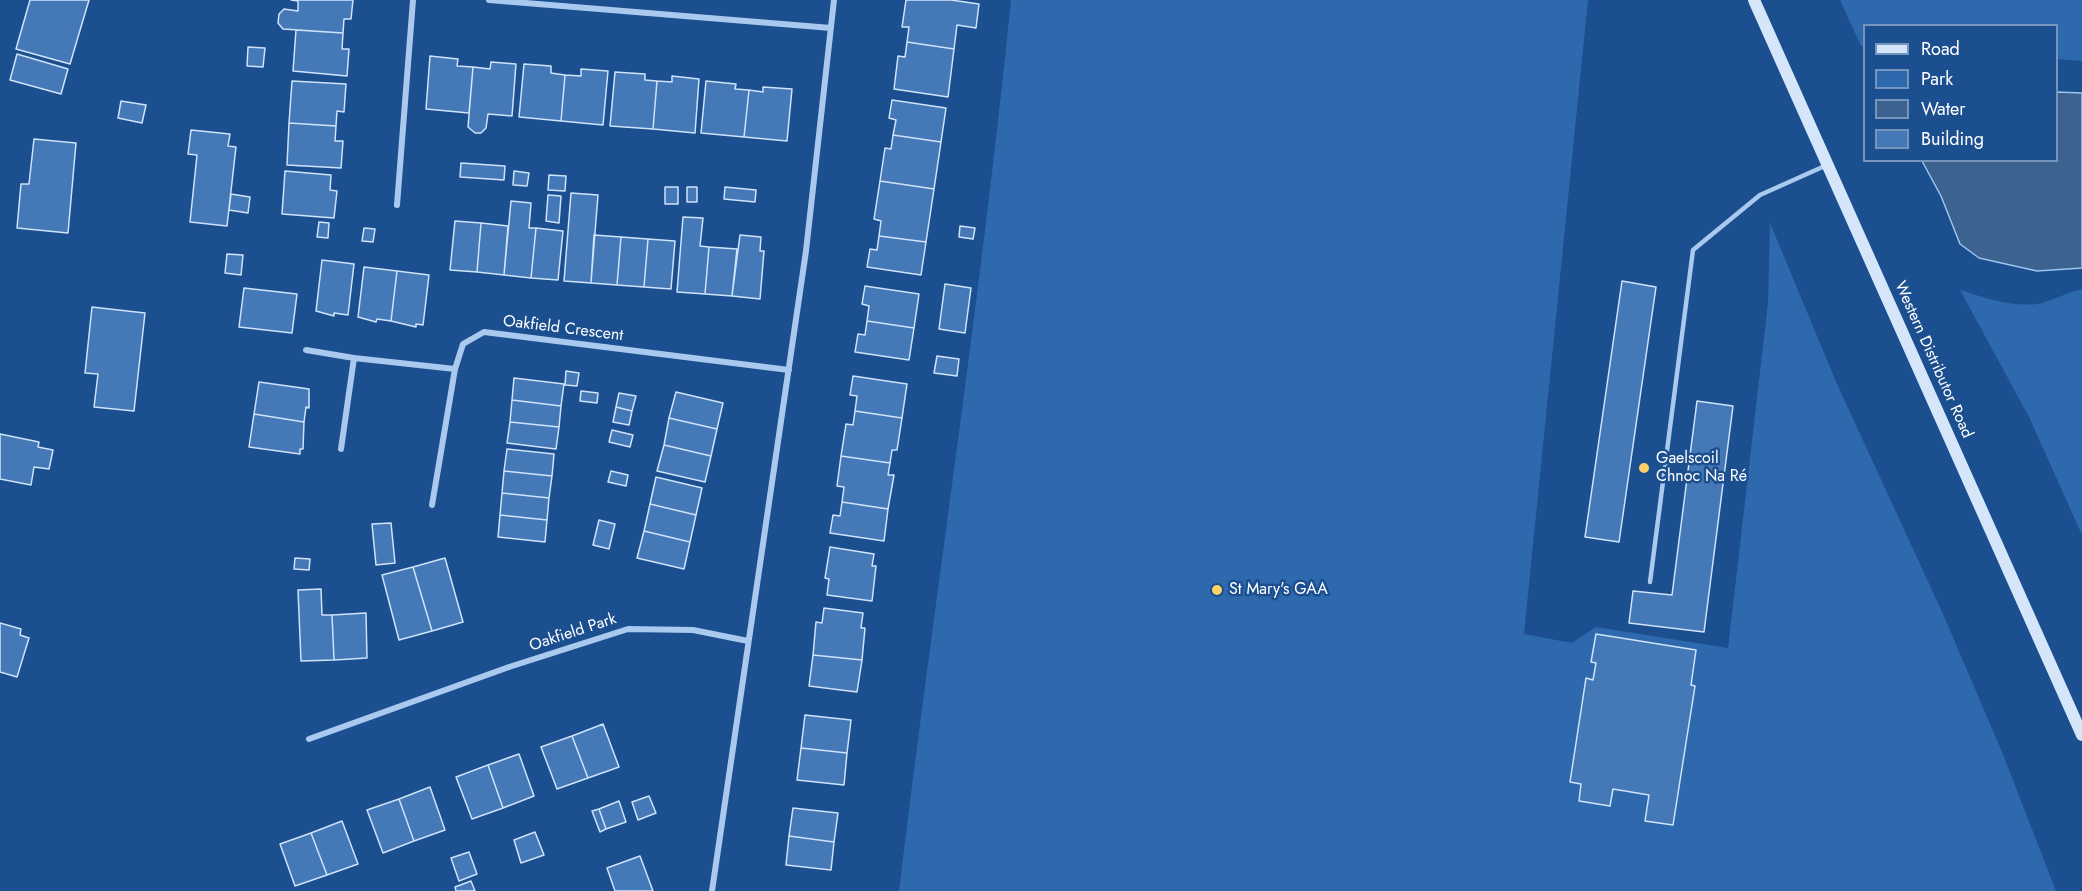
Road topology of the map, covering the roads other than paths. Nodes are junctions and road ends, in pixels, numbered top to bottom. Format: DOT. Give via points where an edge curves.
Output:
graph roads {
  1 [pos="413,0"];
  2 [pos="489,0"];
  3 [pos="834,0"];
  4 [pos="1754,0"];
  5 [pos="831,28"];
  6 [pos="1828,165"];
  7 [pos="397,205"];
  8 [pos="306,350"];
  9 [pos="354,358"];
  10 [pos="455,369"];
  11 [pos="789,370"];
  12 [pos="341,449"];
  13 [pos="432,505"];
  14 [pos="1650,582"];
  15 [pos="748,641"];
  16 [pos="2082,735"];
  17 [pos="309,738"];
  18 [pos="712,891"];
  1 -- 7 [label="street"];
  2 -- 5 [label="street"];
  3 -- 5 [label="street"];
  4 -- 6 [label="main road, Western Distributor Road"];
  5 -- 11 [label="street"];
  6 -- 14 [label="lane" via="1760,195 1694,250"];
  6 -- 16 [label="main road, Western Distributor Road"];
  8 -- 9 [label="street"];
  9 -- 10 [label="street"];
  9 -- 12 [label="street"];
  10 -- 11 [label="street, Oakfield Crescent" via="463,344 484,332"];
  10 -- 13 [label="street, Oakfield Crescent"];
  11 -- 15 [label="street"];
  15 -- 17 [label="street, Oakfield Park" via="693,630 628,629"];
  15 -- 18 [label="street"];
}
